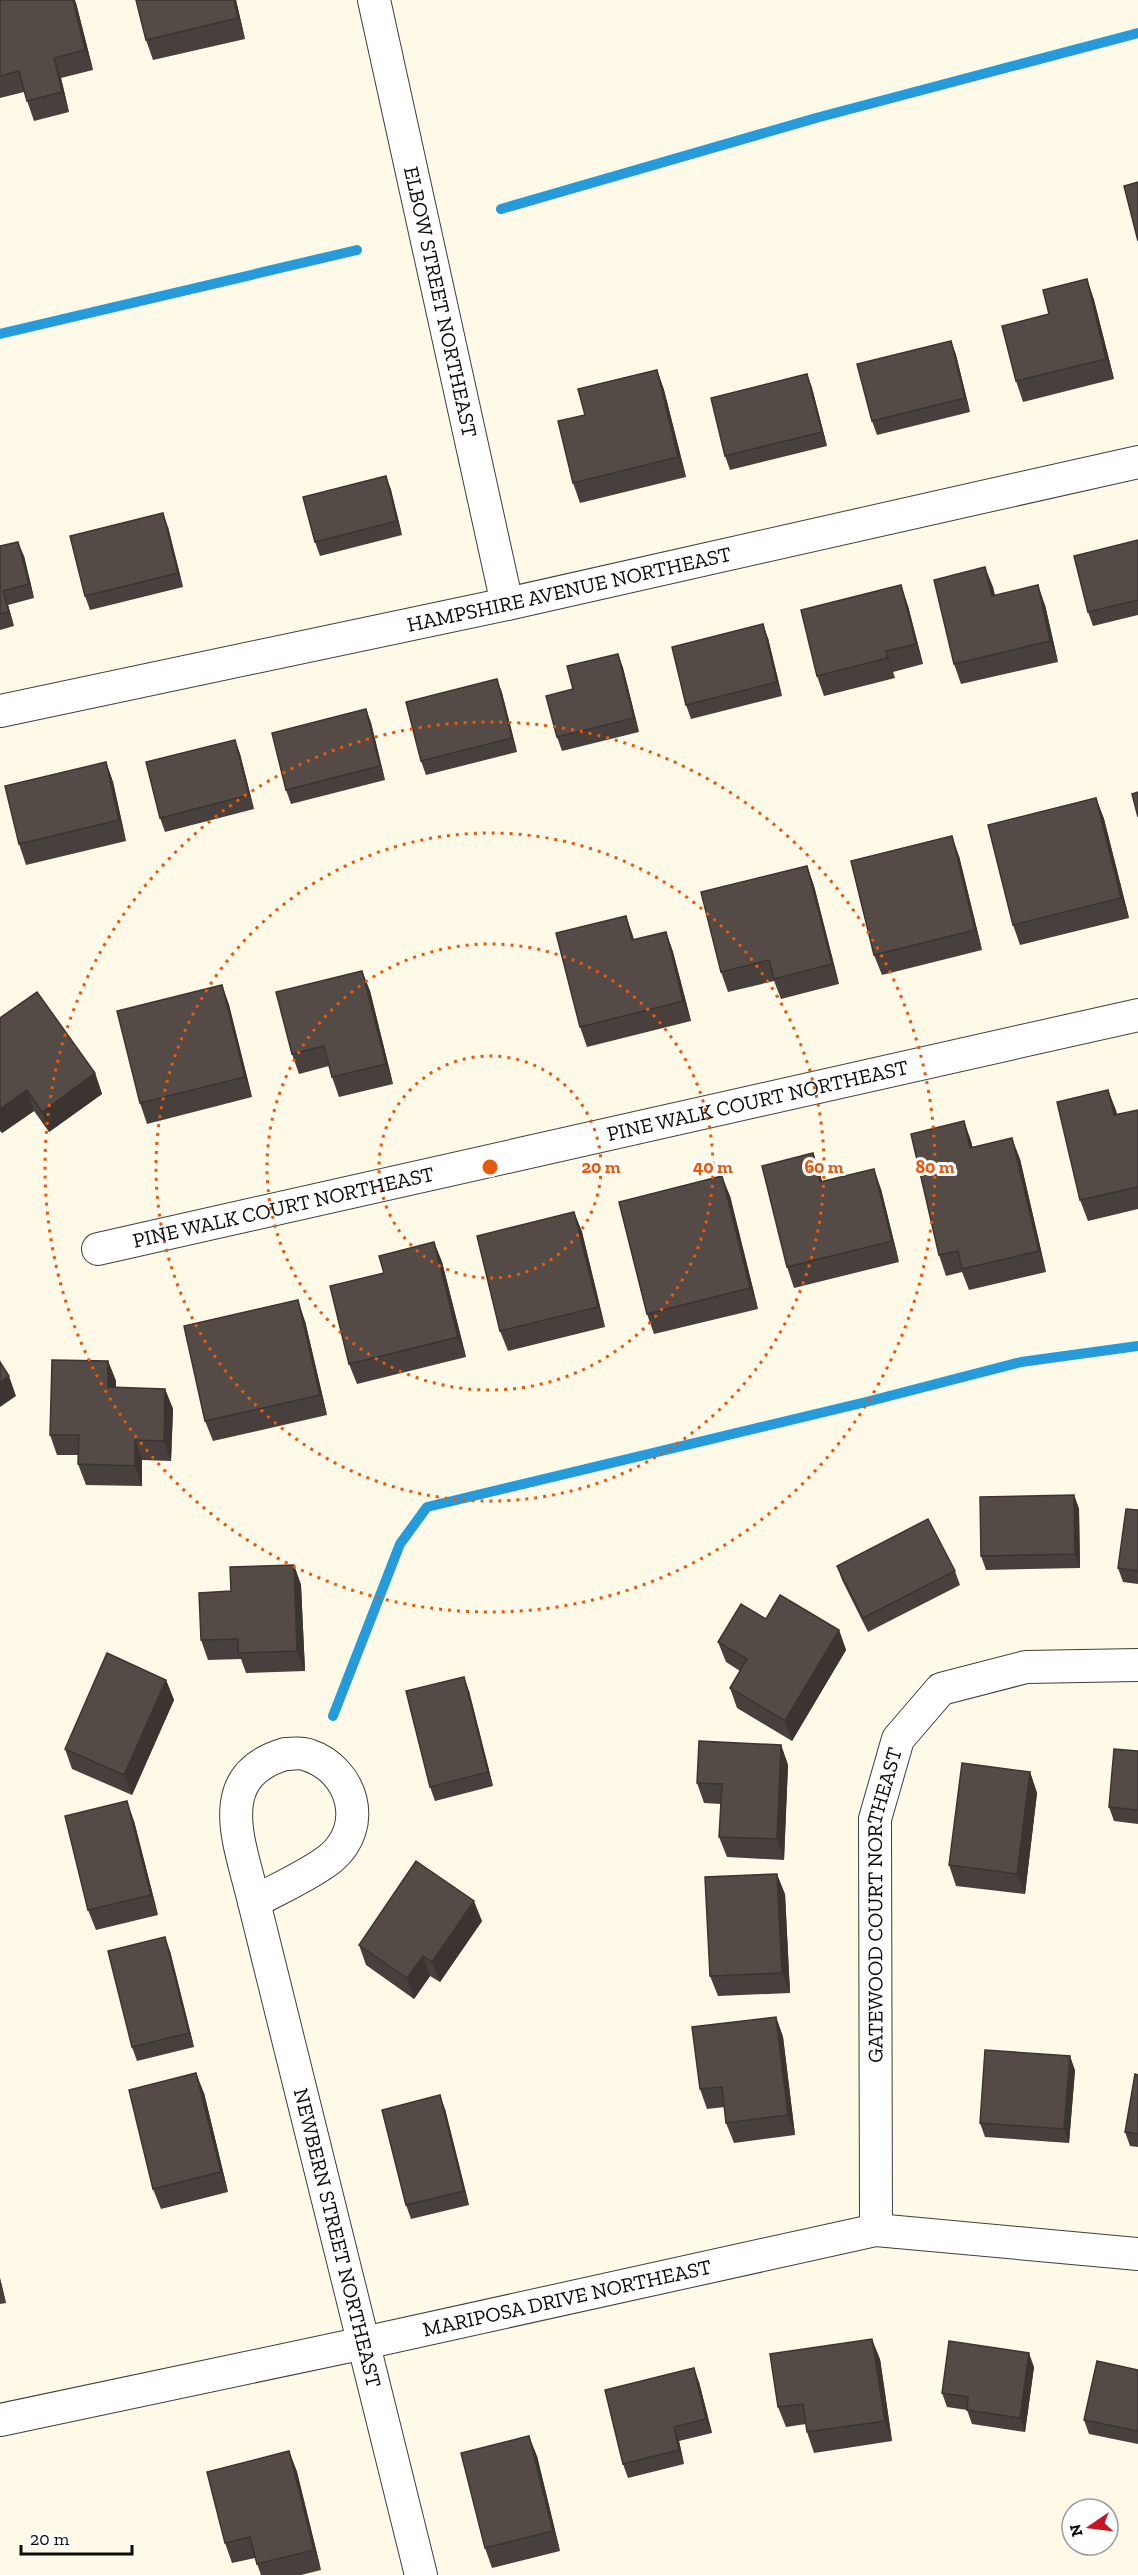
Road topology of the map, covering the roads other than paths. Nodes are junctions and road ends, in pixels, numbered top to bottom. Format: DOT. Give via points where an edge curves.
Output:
graph roads {
  1 [pos="374,0"];
  2 [pos="1138,462"];
  3 [pos="507,604"];
  4 [pos="0,711"];
  5 [pos="1138,1015"];
  6 [pos="98,1249"];
  7 [pos="1138,1665"];
  8 [pos="254,1902"];
  9 [pos="876,2230"];
  10 [pos="1138,2254"];
  11 [pos="364,2343"];
  12 [pos="0,2420"];
  13 [pos="421,2575"];
  1 -- 3 [label="street, ELBOW STREET NORTHEAST"];
  2 -- 3 [label="street, HAMPSHIRE AVENUE NORTHEAST"];
  3 -- 4 [label="street, HAMPSHIRE AVENUE NORTHEAST"];
  5 -- 6 [label="street, PINE WALK COURT NORTHEAST"];
  7 -- 9 [label="street, GATEWOOD COURT NORTHEAST" via="1026,1667 941,1689 898,1739 875,1819"];
  8 -- 8 [label="street, NEWBERN STREET NORTHEAST" via="331,1858 343,1844 351,1827 348,1790 324,1761 305,1754 266,1759 250,1772 239,1789 234,1808"];
  8 -- 11 [label="street, NEWBERN STREET NORTHEAST"];
  9 -- 10 [label="street, MARIPOSA DRIVE NORTHEAST"];
  9 -- 11 [label="street, MARIPOSA DRIVE NORTHEAST"];
  11 -- 12 [label="street, MARIPOSA DRIVE NORTHEAST"];
  11 -- 13 [label="street, NEWBERN STREET NORTHEAST"];
}
